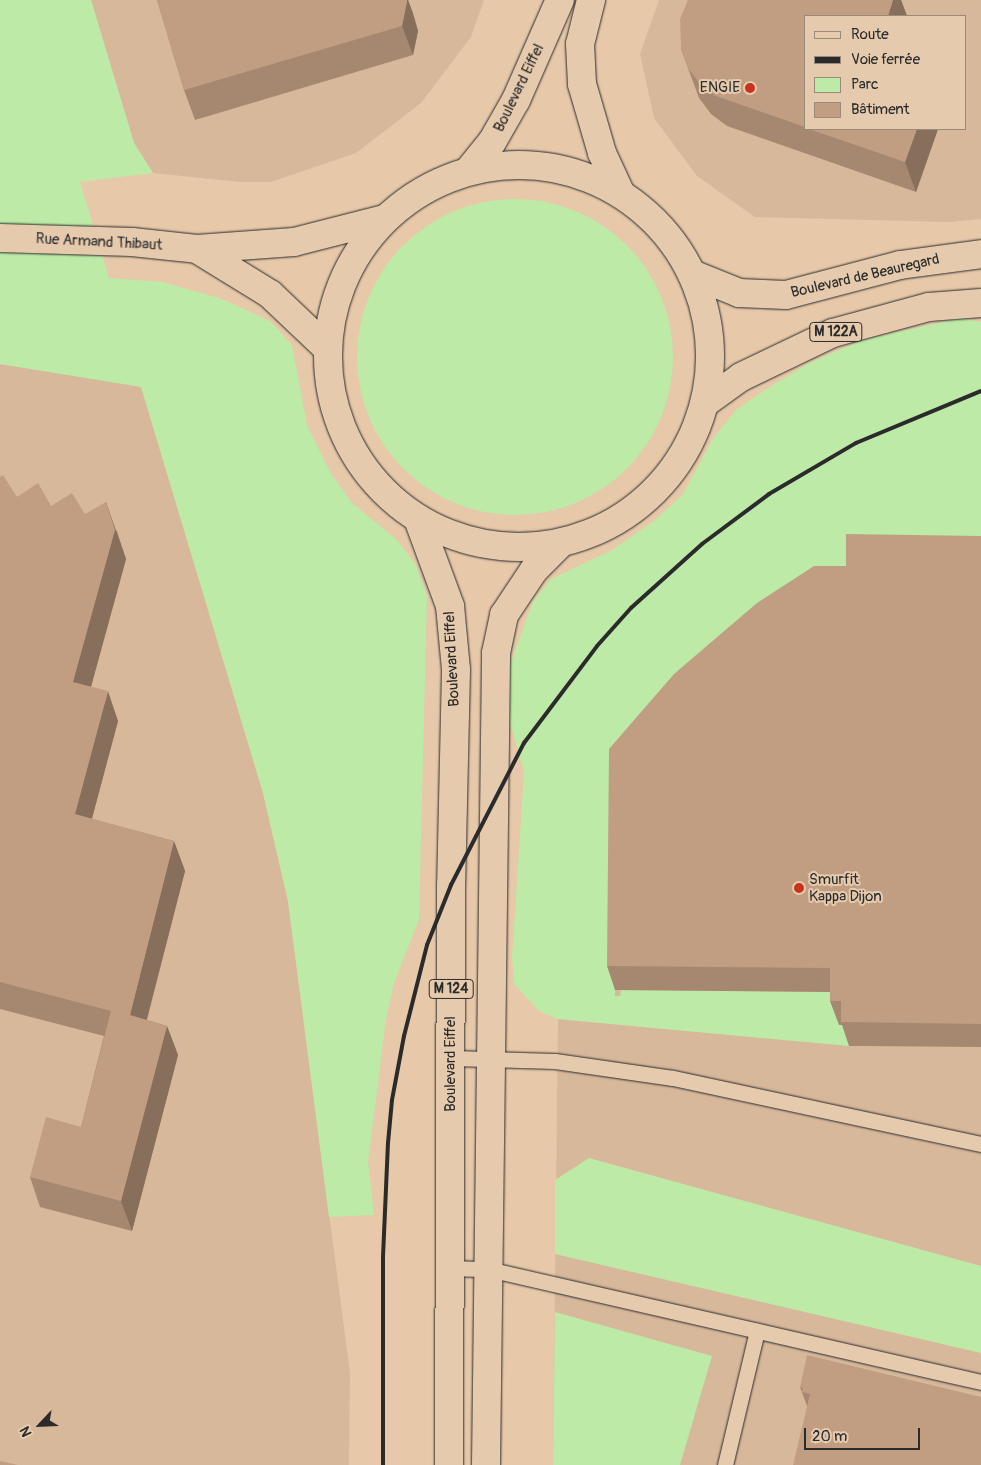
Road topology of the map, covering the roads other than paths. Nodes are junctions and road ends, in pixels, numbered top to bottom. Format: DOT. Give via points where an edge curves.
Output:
graph roads {
  1 [pos="560,0"];
  2 [pos="592,0"];
  3 [pos="469,170"];
  4 [pos="620,192"];
  5 [pos="384,219"];
  6 [pos="0,238"];
  7 [pos="197,248"];
  8 [pos="981,254"];
  9 [pos="692,274"];
  10 [pos="981,303"];
  11 [pos="328,349"];
  12 [pos="706,403"];
  13 [pos="418,519"];
  14 [pos="560,544"];
  15 [pos="452,1058"];
  16 [pos="490,1059"];
  17 [pos="981,1144"];
  18 [pos="450,1268"];
  19 [pos="488,1269"];
  20 [pos="757,1331"];
  21 [pos="981,1382"];
  22 [pos="449,1465"];
  23 [pos="486,1465"];
  24 [pos="725,1465"];
  1 -- 3 [label="main road, Boulevard Eiffel" via="516,100 492,142"];
  2 -- 4 [label="main road" via="580,44 582,84 602,153"];
  3 -- 4 [label="main road" via="521,164 572,171"];
  3 -- 5 [label="main road" via="424,189"];
  4 -- 9 [label="main road" via="662,228"];
  5 -- 7 [label="main road, Rue Armand Thibaut" via="294,242"];
  5 -- 11 [label="main road" via="344,278"];
  6 -- 7 [label="main road, Rue Armand Thibaut" via="132,242"];
  7 -- 11 [label="main road, Rue Armand Thibaut" via="270,294"];
  8 -- 9 [label="main road, Boulevard de Beauregard" via="900,264 786,295 739,293"];
  9 -- 12 [label="main road" via="710,337"];
  10 -- 12 [label="main road, M 122A" via="929,307 833,332 741,376"];
  11 -- 13 [label="main road" via="332,399 350,446 379,487"];
  12 -- 14 [label="main road" via="686,452 653,494 610,526"];
  13 -- 14 [label="main road" via="451,536 487,545 523,548"];
  13 -- 15 [label="main road, Boulevard Eiffel / M 124" via="450,606 456,670 451,885"];
  14 -- 16 [label="main road, M 124" via="534,570 504,614 496,653"];
  15 -- 16 [label="lane"];
  15 -- 18 [label="main road, Boulevard Eiffel / M 124"];
  16 -- 17 [label="lane" via="555,1061 672,1078"];
  16 -- 19 [label="main road, M 124"];
  18 -- 19 [label="lane"];
  18 -- 22 [label="main road, Boulevard Eiffel / M 124"];
  19 -- 20 [label="lane"];
  19 -- 23 [label="main road, M 124"];
  20 -- 21 [label="lane"];
  20 -- 24 [label="lane"];
}
